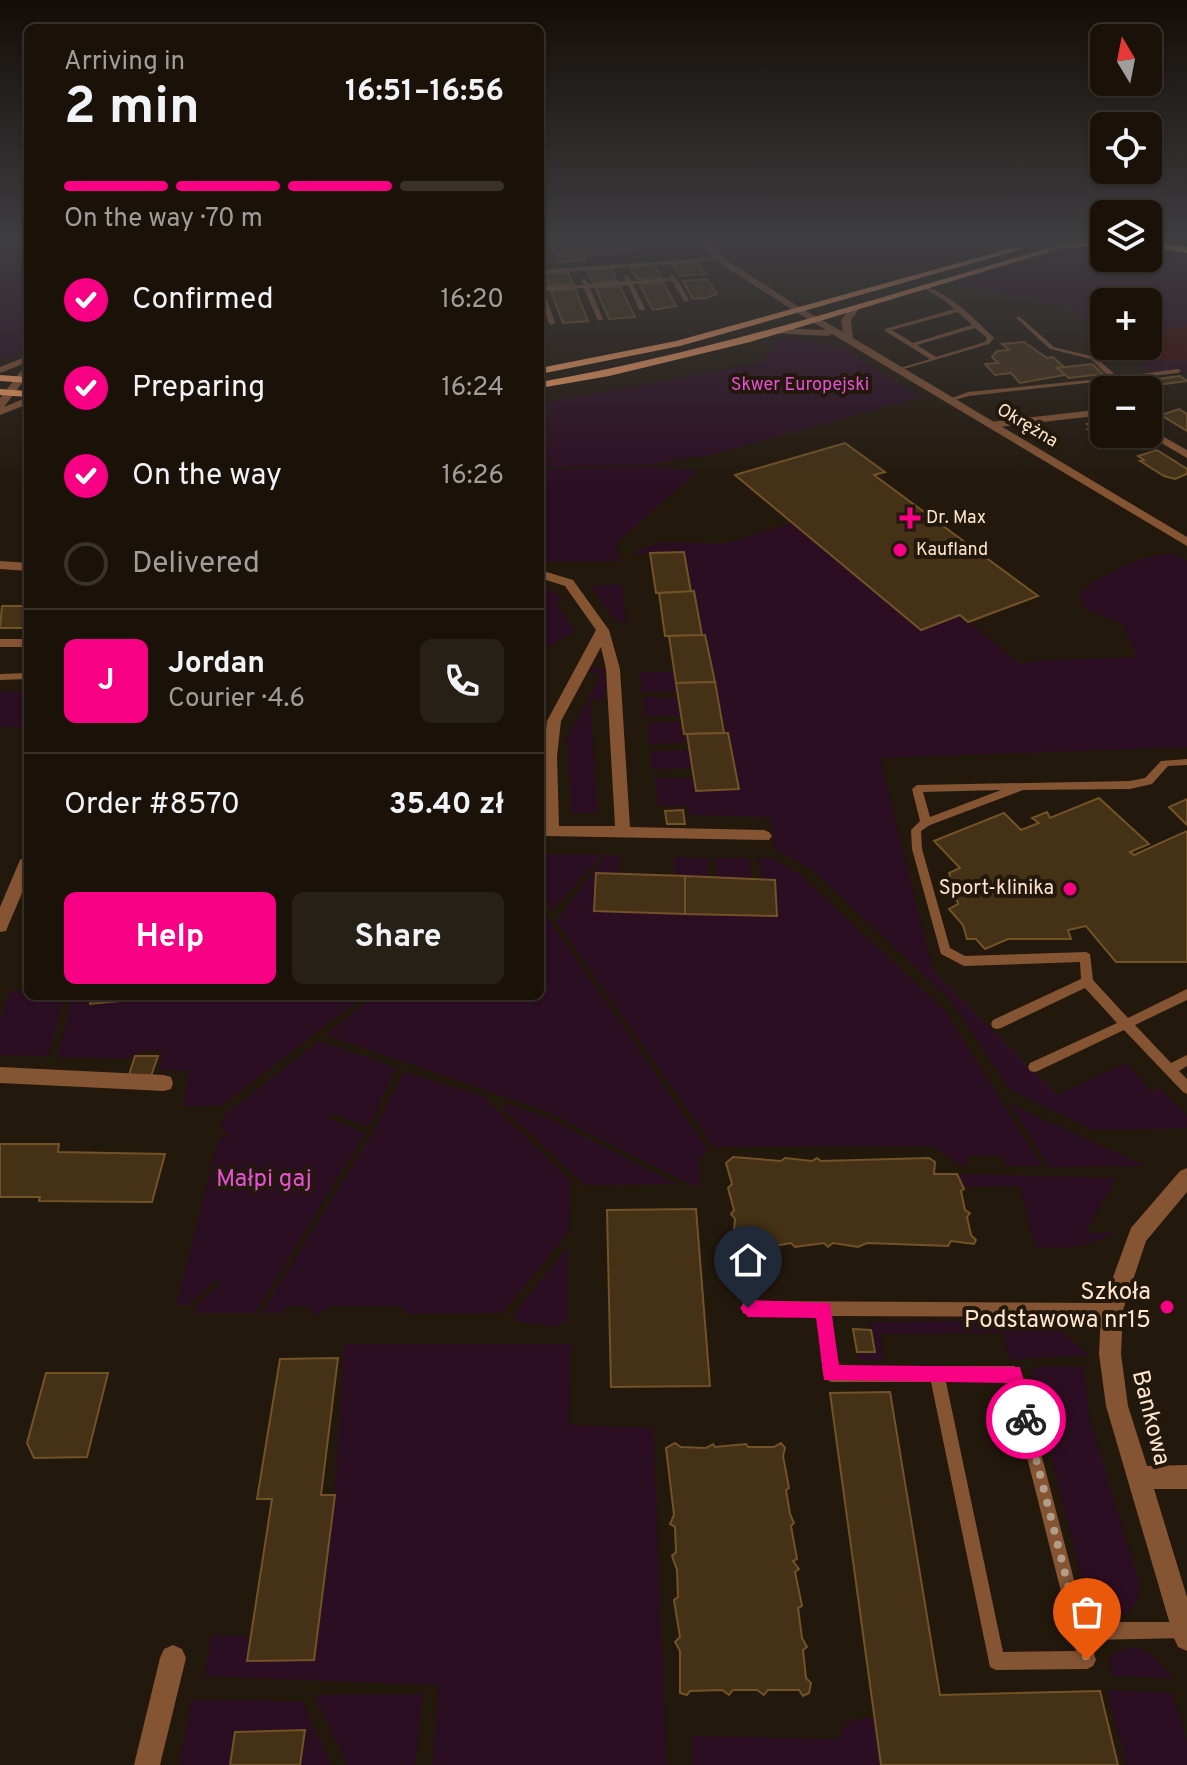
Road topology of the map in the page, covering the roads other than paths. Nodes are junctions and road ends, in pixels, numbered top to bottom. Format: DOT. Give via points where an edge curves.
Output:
graph roads {
  1 [pos="755,322"];
  2 [pos="806,322"];
  3 [pos="819,322"];
  4 [pos="846,322"];
  5 [pos="914,322"];
  6 [pos="974,322"];
  7 [pos="1024,322"];
  8 [pos="977,325"];
  9 [pos="774,331"];
  10 [pos="848,340"];
  11 [pos="912,345"];
  12 [pos="935,359"];
  13 [pos="24,361"];
  14 [pos="0,370"];
  15 [pos="544,370"];
  16 [pos="899,370"];
  17 [pos="1178,371"];
  18 [pos="1113,376"];
  19 [pos="1139,376"];
  20 [pos="0,378"];
  21 [pos="24,380"];
  22 [pos="1090,382"];
  23 [pos="544,384"];
  24 [pos="4,392"];
  25 [pos="24,396"];
  26 [pos="24,399"];
  27 [pos="949,401"];
  28 [pos="0,405"];
  29 [pos="0,412"];
  30 [pos="1090,414"];
  31 [pos="990,425"];
  32 [pos="1162,440"];
  33 [pos="1170,445"];
  34 [pos="1187,449"];
  35 [pos="1187,455"];
  36 [pos="1187,542"];
  37 [pos="0,565"];
  38 [pos="24,567"];
  39 [pos="544,575"];
  40 [pos="603,630"];
  41 [pos="0,643"];
  42 [pos="24,643"];
  43 [pos="24,676"];
  44 [pos="0,677"];
  45 [pos="1187,762"];
  46 [pos="1022,786"];
  47 [pos="926,822"];
  48 [pos="623,832"];
  49 [pos="764,836"];
  50 [pos="24,869"];
  51 [pos="0,926"];
  52 [pos="1087,982"];
  53 [pos="1187,994"];
  54 [pos="997,1024"];
  55 [pos="1126,1024"];
  56 [pos="1187,1060"];
  57 [pos="1034,1067"];
  58 [pos="1170,1070"];
  59 [pos="0,1075"];
  60 [pos="164,1083"];
  61 [pos="1187,1088"];
  62 [pos="1187,1177"];
  63 [pos="748,1308"];
  64 [pos="824,1309"];
  65 [pos="1112,1310"];
  66 [pos="937,1374"];
  67 [pos="1187,1477"];
  68 [pos="1138,1478"];
  69 [pos="1079,1631"];
  70 [pos="1186,1634"];
  71 [pos="173,1658"];
  72 [pos="147,1765"];
  1 -- 15 [label="main road"];
  2 -- 9 [label="main road"];
  3 -- 10 [label="street, Okrężna"];
  4 -- 10 [label="street"];
  5 -- 11 [label="lane" via="887,330"];
  6 -- 8 [label="lane"];
  7 -- 18 [label="lane" via="1052,348 1093,358"];
  8 -- 11 [label="lane"];
  8 -- 12 [label="lane" via="991,338 987,343"];
  9 -- 10 [label="street, Okrężna" via="814,330"];
  9 -- 23 [label="main road" via="657,363"];
  10 -- 16 [label="street, Okrężna"];
  11 -- 12 [label="lane"];
  12 -- 16 [label="lane"];
  13 -- 14 [label="street"];
  16 -- 27 [label="street, Okrężna"];
  17 -- 19 [label="lane"];
  20 -- 21 [label="main road"];
  21 -- 24 [label="street"];
  22 -- 27 [label="lane" via="968,394"];
  24 -- 25 [label="main road"];
  24 -- 28 [label="street"];
  26 -- 29 [label="street"];
  27 -- 31 [label="street, Okrężna"];
  30 -- 31 [label="street"];
  31 -- 36 [label="street, Okrężna"];
  32 -- 33 [label="street"];
  33 -- 34 [label="street"];
  33 -- 35 [label="street"];
  37 -- 38 [label="street"];
  39 -- 40 [label="street" via="569,583"];
  40 -- 48 [label="street" via="613,669"];
  40 -- 48 [label="street" via="554,721 551,832"];
  41 -- 42 [label="street"];
  43 -- 44 [label="lane"];
  45 -- 46 [label="lane" via="1165,763 1148,781 1130,785"];
  46 -- 47 [label="lane"];
  46 -- 47 [label="lane" via="917,789"];
  47 -- 52 [label="lane" via="916,830 917,849 945,951 964,961 1086,957"];
  48 -- 49 [label="street"];
  50 -- 51 [label="street"];
  52 -- 54 [label="lane"];
  52 -- 55 [label="lane"];
  53 -- 55 [label="lane"];
  55 -- 57 [label="lane"];
  55 -- 58 [label="lane"];
  56 -- 58 [label="lane"];
  58 -- 61 [label="lane"];
  59 -- 60 [label="street"];
  62 -- 65 [label="street, Bankowa" via="1138,1235"];
  63 -- 64 [label="lane"];
  64 -- 65 [label="lane"];
  64 -- 66 [label="lane" via="831,1374"];
  65 -- 68 [label="street, Bankowa" via="1111,1378"];
  66 -- 69 [label="lane" via="1014,1374"];
  66 -- 69 [label="lane" via="996,1661 1087,1660"];
  67 -- 68 [label="street"];
  68 -- 70 [label="street, Bankowa"];
  69 -- 70 [label="lane"];
  71 -- 72 [label="street"];
}
